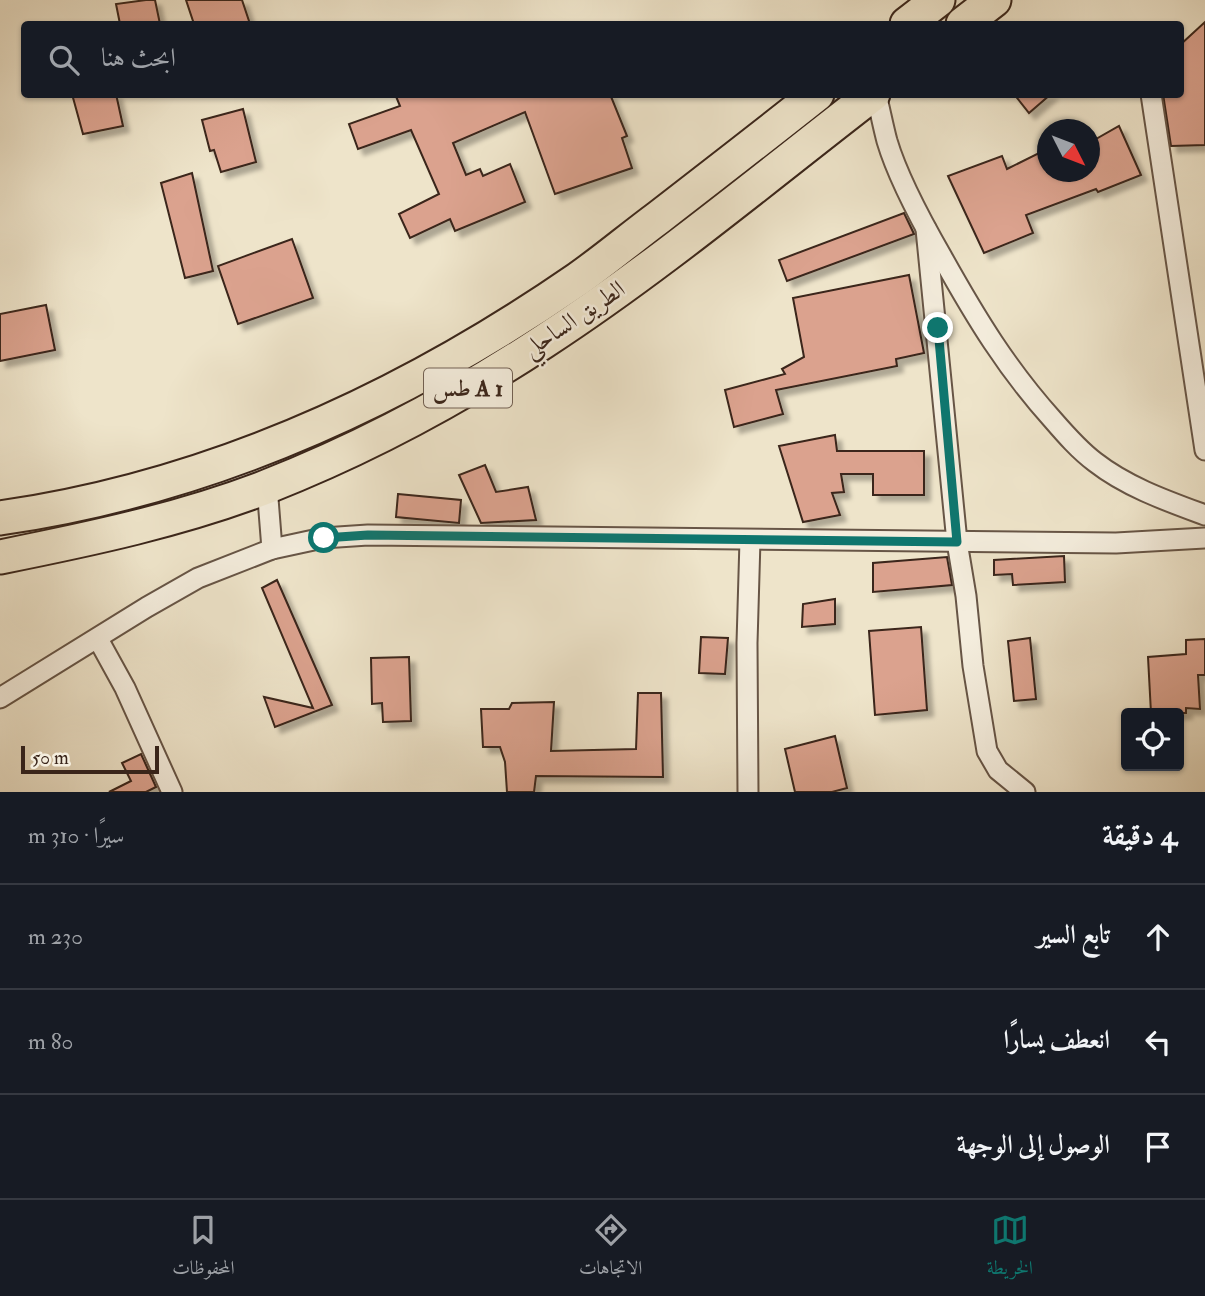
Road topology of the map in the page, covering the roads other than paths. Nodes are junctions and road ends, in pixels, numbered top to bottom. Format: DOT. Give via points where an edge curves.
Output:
graph roads {
  1 [pos="938,0"];
  2 [pos="994,0"];
  3 [pos="911,21"];
  4 [pos="967,21"];
  5 [pos="812,98"];
  6 [pos="870,98"];
  7 [pos="876,98"];
  8 [pos="1152,98"];
  9 [pos="926,229"];
  10 [pos="1205,450"];
  11 [pos="267,486"];
  12 [pos="1205,515"];
  13 [pos="0,518"];
  14 [pos="1205,538"];
  15 [pos="750,540"];
  16 [pos="957,542"];
  17 [pos="272,549"];
  18 [pos="0,557"];
  19 [pos="99,639"];
  20 [pos="0,698"];
  21 [pos="172,792"];
  22 [pos="748,792"];
  23 [pos="1025,792"];
  1 -- 3 [label="highway"];
  2 -- 4 [label="highway"];
  5 -- 13 [label="highway, الطريق الساحلي / طس A 1" via="579,278 481,342 407,383 318,427 226,463 75,506"];
  6 -- 11 [label="highway, الطريق الساحلي / طس A 1" via="543,342 445,402"];
  7 -- 9 [label="street" via="888,144"];
  8 -- 10 [label="street"];
  9 -- 12 [label="street" via="1002,360 1074,443 1117,477"];
  9 -- 16 [label="street"];
  11 -- 17 [label="street"];
  11 -- 18 [label="highway, الطريق الساحلي / طس A 1" via="110,534"];
  14 -- 16 [label="street" via="1116,543"];
  15 -- 16 [label="street"];
  15 -- 17 [label="street" via="368,535"];
  15 -- 22 [label="street"];
  16 -- 23 [label="street" via="987,751 998,770"];
  17 -- 19 [label="street" via="198,578"];
  19 -- 20 [label="street"];
  19 -- 21 [label="street"];
}
